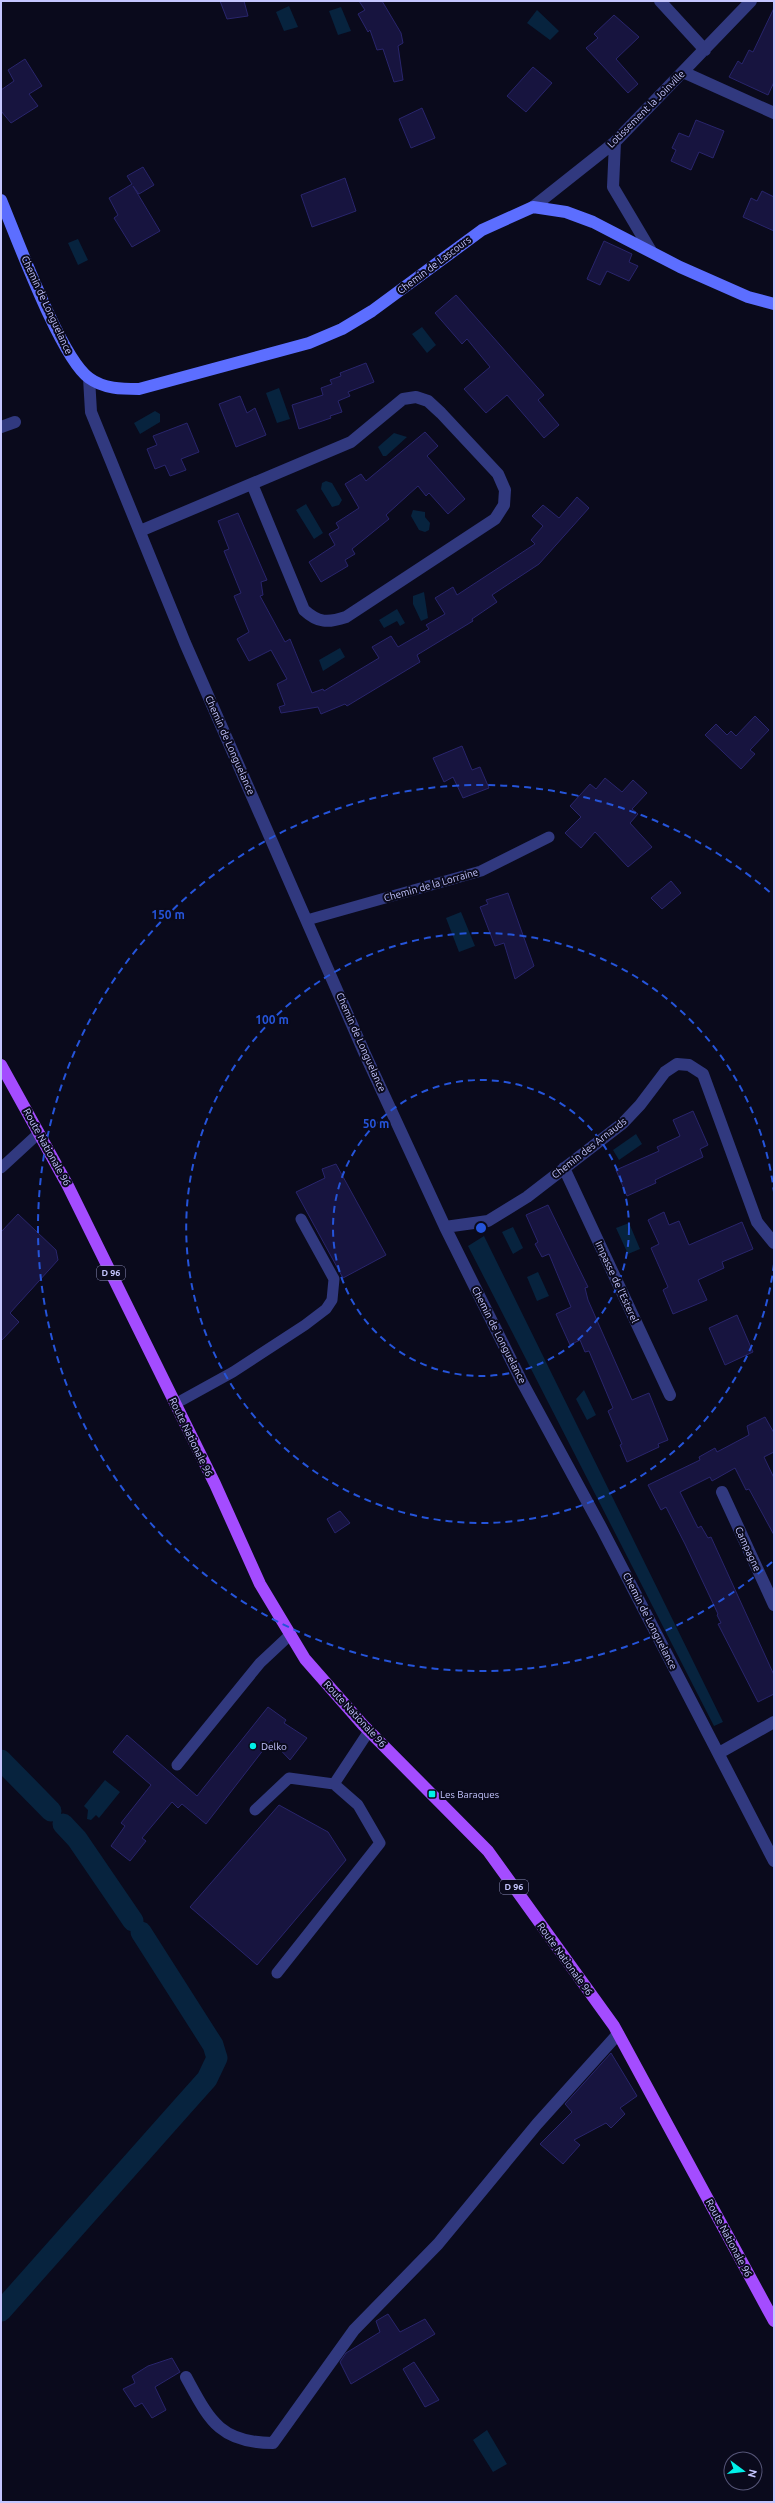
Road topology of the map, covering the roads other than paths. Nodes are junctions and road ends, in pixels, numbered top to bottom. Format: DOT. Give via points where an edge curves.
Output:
graph roads {
  1 [pos="660,1"];
  2 [pos="751,1"];
  3 [pos="704,50"];
  4 [pos="683,72"];
  5 [pos="774,113"];
  6 [pos="615,142"];
  7 [pos="1,200"];
  8 [pos="533,207"];
  9 [pos="651,251"];
  10 [pos="774,304"];
  11 [pos="89,378"];
  12 [pos="15,422"];
  13 [pos="1,427"];
  14 [pos="252,484"];
  15 [pos="140,531"];
  16 [pos="549,837"];
  17 [pos="307,920"];
  18 [pos="1,1065"];
  19 [pos="39,1133"];
  20 [pos="1,1168"];
  21 [pos="564,1168"];
  22 [pos="301,1219"];
  23 [pos="445,1227"];
  24 [pos="774,1243"];
  25 [pos="670,1395"];
  26 [pos="175,1404"];
  27 [pos="722,1492"];
  28 [pos="774,1605"];
  29 [pos="291,1634"];
  30 [pos="774,1722"];
  31 [pos="369,1731"];
  32 [pos="719,1753"];
  33 [pos="177,1765"];
  34 [pos="334,1784"];
  35 [pos="255,1810"];
  36 [pos="774,1861"];
  37 [pos="277,1973"];
  38 [pos="618,2034"];
  39 [pos="774,2321"];
  40 [pos="186,2377"];
  1 -- 3 [label="street"];
  2 -- 3 [label="street, Lotissement la Joinville"];
  3 -- 4 [label="street, Lotissement la Joinville"];
  4 -- 5 [label="street"];
  4 -- 6 [label="street, Lotissement la Joinville"];
  6 -- 8 [label="street, Lotissement la Joinville"];
  6 -- 9 [label="street" via="613,187"];
  7 -- 11 [label="street, Chemin de Longuelance" via="71,357"];
  8 -- 9 [label="street" via="566,212 593,222"];
  8 -- 11 [label="street, Chemin de Lascours" via="482,230 372,312 310,343 139,389 112,389"];
  9 -- 10 [label="street" via="748,297"];
  11 -- 15 [label="street, Chemin de Longuelance" via="91,412"];
  12 -- 13 [label="street"];
  14 -- 14 [label="street" via="304,610 315,620 330,622 346,617 495,519 504,505 505,490 498,474 436,409 428,401 416,397 403,398 351,442"];
  14 -- 15 [label="street"];
  15 -- 17 [label="street, Chemin de Longuelance" via="185,644"];
  16 -- 17 [label="lane, Chemin de la Lorraine" via="481,871"];
  17 -- 23 [label="street, Chemin de Longuelance" via="364,1052"];
  18 -- 19 [label="main road, Route Nationale 96 / D 96"];
  19 -- 20 [label="lane"];
  19 -- 26 [label="main road, Route Nationale 96 / D 96" via="68,1186"];
  21 -- 23 [label="street, Chemin des Arnauds" via="527,1197 488,1221"];
  21 -- 24 [label="street, Chemin des Arnauds" via="623,1123 665,1072 677,1064 689,1065 703,1074 758,1222"];
  21 -- 25 [label="street, Impasse de l'Esterel"];
  22 -- 26 [label="lane" via="334,1279 332,1300 326,1309 233,1372"];
  23 -- 32 [label="street, Chemin de Longuelance" via="521,1380"];
  26 -- 29 [label="main road, Route Nationale 96 / D 96" via="260,1584"];
  27 -- 28 [label="street, Campagne"];
  29 -- 31 [label="main road, Route Nationale 96 / D 96" via="305,1659"];
  29 -- 33 [label="lane" via="260,1663"];
  30 -- 32 [label="street"];
  31 -- 34 [label="lane"];
  31 -- 38 [label="main road, Route Nationale 96 / D 96" via="488,1851"];
  32 -- 36 [label="street, Chemin de Longuelance"];
  34 -- 35 [label="lane" via="290,1778"];
  34 -- 37 [label="lane" via="358,1805 380,1843"];
  38 -- 39 [label="main road, Route Nationale 96 / D 96"];
  38 -- 40 [label="street" via="537,2124 438,2244 354,2330 273,2442 258,2443 228,2434 209,2419"];
}
